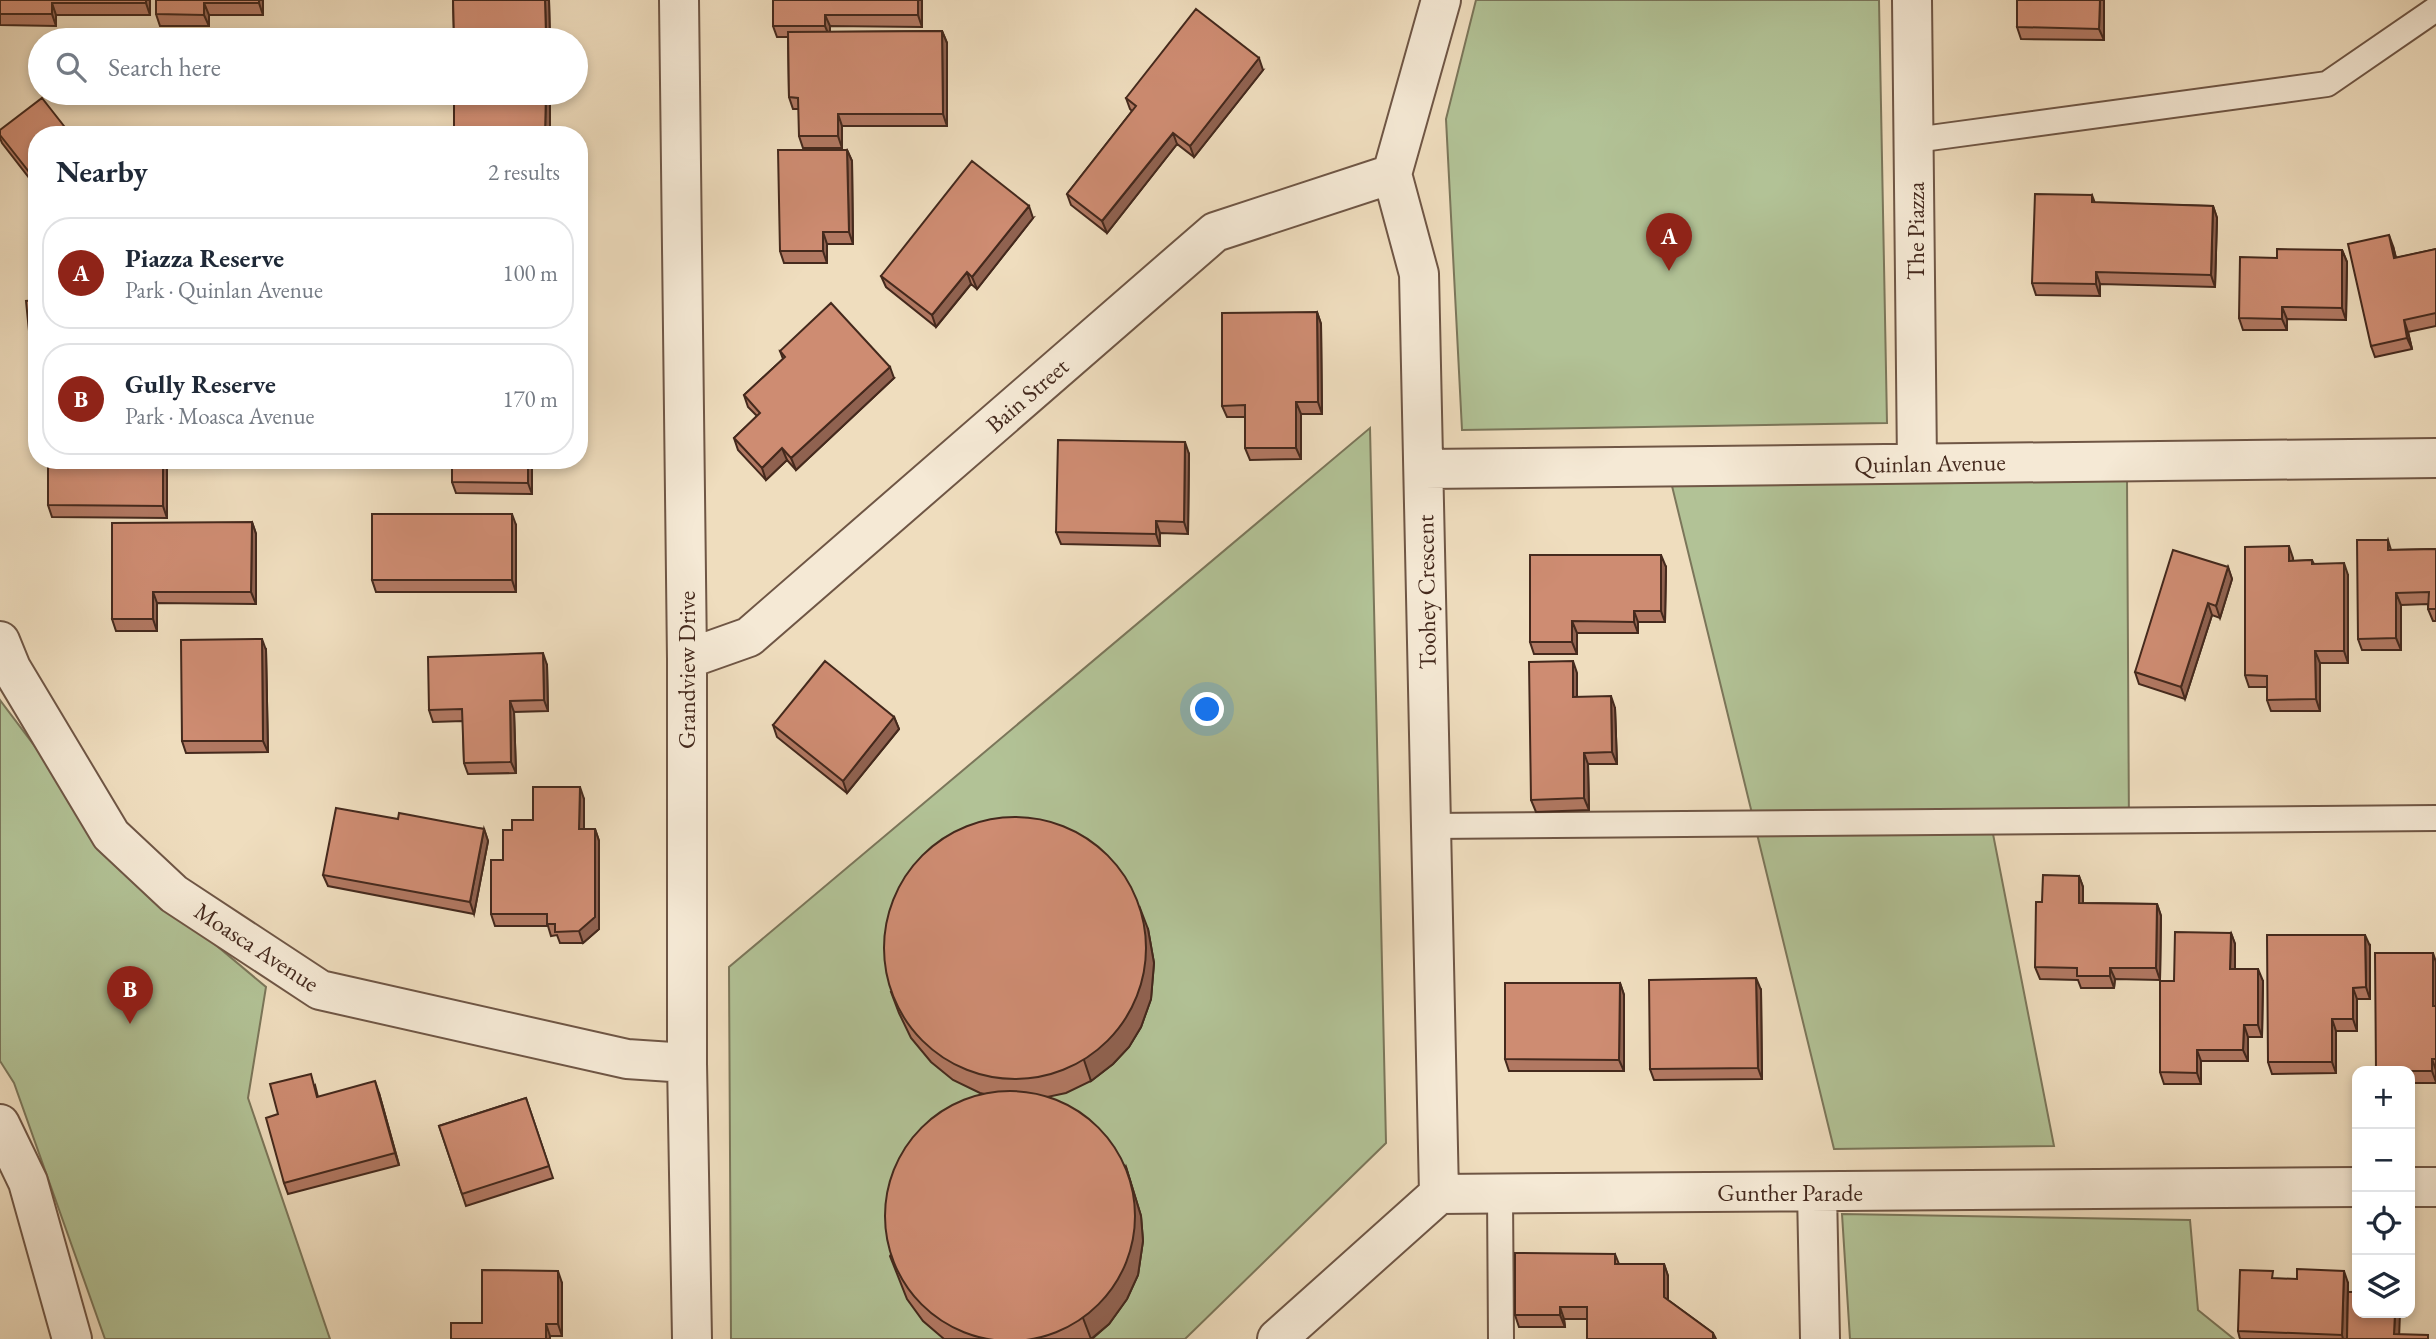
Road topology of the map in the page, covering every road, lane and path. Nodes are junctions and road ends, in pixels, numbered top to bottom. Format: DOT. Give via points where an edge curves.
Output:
graph roads {
  1 [pos="679,0"];
  2 [pos="1441,0"];
  3 [pos="1912,0"];
  4 [pos="2436,9"];
  5 [pos="1915,140"];
  6 [pos="1392,174"];
  7 [pos="2436,458"];
  8 [pos="1917,463"];
  9 [pos="1424,469"];
  10 [pos="0,641"];
  11 [pos="687,659"];
  12 [pos="2436,818"];
  13 [pos="1431,826"];
  14 [pos="687,1063"];
  15 [pos="0,1124"];
  16 [pos="2352,1187"];
  17 [pos="2415,1187"];
  18 [pos="2436,1187"];
  19 [pos="1817,1192"];
  20 [pos="1439,1194"];
  21 [pos="1500,1194"];
  22 [pos="72,1339"];
  23 [pos="692,1339"];
  24 [pos="1278,1339"];
  25 [pos="1501,1339"];
  26 [pos="1820,1339"];
  1 -- 11 [label="street, Grandview Drive"];
  2 -- 6 [label="street"];
  3 -- 5 [label="street, The Piazza"];
  4 -- 5 [label="lane" via="2328,84"];
  5 -- 8 [label="street, The Piazza"];
  6 -- 9 [label="street, Toohey Crescent" via="1419,274"];
  6 -- 11 [label="street, Bain Street" via="1215,232 750,637"];
  7 -- 8 [label="street, Quinlan Avenue"];
  8 -- 9 [label="street, Quinlan Avenue"];
  9 -- 13 [label="street, Toohey Crescent"];
  10 -- 14 [label="street, Moasca Avenue" via="11,668 111,835 174,894 320,990 627,1059"];
  11 -- 14 [label="street, Grandview Drive"];
  12 -- 13 [label="lane"];
  13 -- 20 [label="street, Toohey Crescent"];
  14 -- 23 [label="street, Grandview Drive"];
  15 -- 22 [label="street" via="29,1182"];
  16 -- 19 [label="street, Gunther Parade"];
  17 -- 18 [label="street"];
  19 -- 21 [label="street, Gunther Parade"];
  19 -- 26 [label="street"];
  20 -- 21 [label="street, Gunther Parade"];
  20 -- 24 [label="street"];
  21 -- 25 [label="lane"];
}
